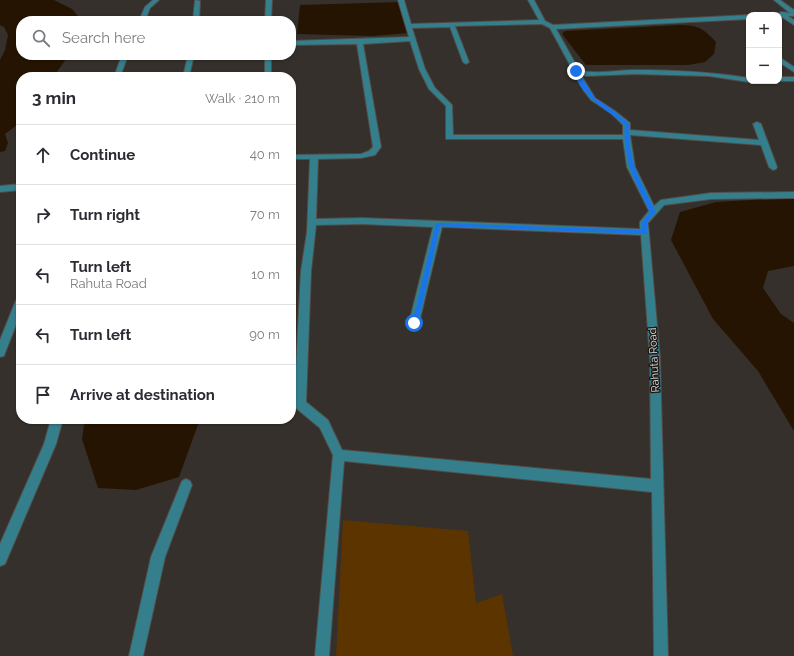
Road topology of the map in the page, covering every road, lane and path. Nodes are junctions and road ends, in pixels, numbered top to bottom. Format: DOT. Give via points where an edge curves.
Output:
graph roads {
  1 [pos="156,0"];
  2 [pos="269,0"];
  3 [pos="401,0"];
  4 [pos="530,0"];
  5 [pos="777,0"];
  6 [pos="197,1"];
  7 [pos="794,13"];
  8 [pos="782,14"];
  9 [pos="144,16"];
  10 [pos="196,16"];
  11 [pos="268,16"];
  12 [pos="746,17"];
  13 [pos="543,22"];
  14 [pos="794,24"];
  15 [pos="452,25"];
  16 [pos="409,26"];
  17 [pos="552,28"];
  18 [pos="412,39"];
  19 [pos="360,42"];
  20 [pos="296,43"];
  21 [pos="123,60"];
  22 [pos="191,60"];
  23 [pos="268,60"];
  24 [pos="782,61"];
  25 [pos="466,62"];
  26 [pos="794,70"];
  27 [pos="576,71"];
  28 [pos="119,72"];
  29 [pos="187,72"];
  30 [pos="268,72"];
  31 [pos="794,78"];
  32 [pos="782,79"];
  33 [pos="746,80"];
  34 [pos="757,124"];
  35 [pos="626,135"];
  36 [pos="764,143"];
  37 [pos="314,157"];
  38 [pos="296,158"];
  39 [pos="773,167"];
  40 [pos="16,187"];
  41 [pos="0,189"];
  42 [pos="794,194"];
  43 [pos="653,212"];
  44 [pos="311,222"];
  45 [pos="438,224"];
  46 [pos="645,232"];
  47 [pos="16,313"];
  48 [pos="414,323"];
  49 [pos="0,353"];
  50 [pos="56,424"];
  51 [pos="339,455"];
  52 [pos="186,485"];
  53 [pos="657,486"];
  54 [pos="0,559"];
  55 [pos="136,656"];
  56 [pos="322,656"];
  57 [pos="661,656"];
  1 -- 9 [label="street" via="148,7"];
  2 -- 11 [label="street"];
  3 -- 16 [label="street"];
  4 -- 13 [label="street"];
  5 -- 7 [label="street"];
  6 -- 10 [label="street"];
  7 -- 8 [label="street"];
  8 -- 14 [label="street"];
  12 -- 17 [label="street"];
  13 -- 15 [label="street"];
  13 -- 17 [label="street"];
  15 -- 16 [label="street"];
  15 -- 25 [label="street"];
  16 -- 18 [label="street"];
  17 -- 27 [label="street"];
  18 -- 19 [label="street"];
  18 -- 35 [label="street" via="432,90 449,106 449,137"];
  19 -- 20 [label="street"];
  19 -- 37 [label="street" via="377,147 372,153 361,156"];
  21 -- 28 [label="street"];
  22 -- 29 [label="street"];
  23 -- 30 [label="street"];
  24 -- 26 [label="street"];
  27 -- 33 [label="street" via="586,74 709,74"];
  27 -- 35 [label="street" via="593,99 627,124"];
  31 -- 32 [label="street"];
  34 -- 36 [label="street"];
  35 -- 36 [label="street"];
  35 -- 43 [label="street" via="631,168"];
  36 -- 39 [label="street"];
  37 -- 38 [label="street"];
  37 -- 44 [label="street"];
  40 -- 41 [label="street"];
  42 -- 43 [label="street" via="711,196 661,203"];
  43 -- 46 [label="street, Rahuta Road" via="644,222"];
  44 -- 45 [label="street"];
  44 -- 51 [label="street" via="306,270 300,404 324,424"];
  45 -- 46 [label="street"];
  45 -- 48 [label="street"];
  46 -- 53 [label="street, Rahuta Road" via="654,359"];
  47 -- 49 [label="street"];
  50 -- 54 [label="street" via="50,444"];
  51 -- 53 [label="street"];
  51 -- 56 [label="street"];
  52 -- 55 [label="street" via="158,557"];
  53 -- 57 [label="street, Rahuta Road"];
}
